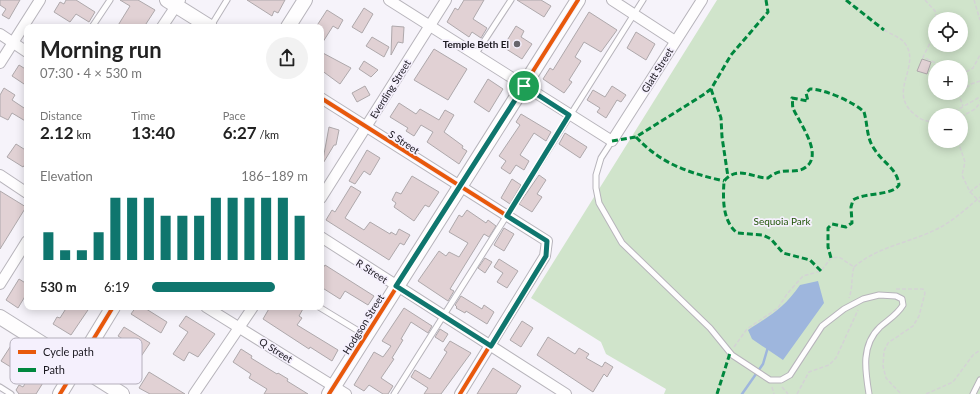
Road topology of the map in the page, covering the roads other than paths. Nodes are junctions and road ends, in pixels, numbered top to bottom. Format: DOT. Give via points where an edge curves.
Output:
graph roads {
  1 [pos="40,0"];
  2 [pos="110,0"];
  3 [pos="227,0"];
  4 [pos="305,0"];
  5 [pos="389,0"];
  6 [pos="446,0"];
  7 [pos="510,0"];
  8 [pos="578,0"];
  9 [pos="612,0"];
  10 [pos="643,0"];
  11 [pos="702,0"];
  12 [pos="174,2"];
  13 [pos="634,14"];
  14 [pos="25,24"];
  15 [pos="94,24"];
  16 [pos="163,24"];
  17 [pos="206,24"];
  18 [pos="212,24"];
  19 [pos="290,24"];
  20 [pos="24,25"];
  21 [pos="430,26"];
  22 [pos="0,34"];
  23 [pos="675,41"];
  24 [pos="13,43"];
  25 [pos="24,50"];
  26 [pos="475,55"];
  27 [pos="0,63"];
  28 [pos="524,86"];
  29 [pos="324,100"];
  30 [pos="569,115"];
  31 [pos="367,127"];
  32 [pos="612,141"];
  33 [pos="0,175"];
  34 [pos="461,187"];
  35 [pos="24,191"];
  36 [pos="324,193"];
  37 [pos="507,216"];
  38 [pos="324,239"];
  39 [pos="24,247"];
  40 [pos="0,284"];
  41 [pos="396,286"];
  42 [pos="112,310"];
  43 [pos="211,310"];
  44 [pos="251,310"];
  45 [pos="324,310"];
  46 [pos="444,316"];
  47 [pos="0,317"];
  48 [pos="240,328"];
  49 [pos="366,335"];
  50 [pos="33,338"];
  51 [pos="95,338"];
  52 [pos="491,346"];
  53 [pos="980,380"];
  54 [pos="66,384"];
  55 [pos="106,384"];
  56 [pos="0,387"];
  57 [pos="331,390"];
  58 [pos="11,394"];
  59 [pos="60,394"];
  60 [pos="122,394"];
  61 [pos="194,394"];
  62 [pos="346,394"];
  63 [pos="394,394"];
  64 [pos="460,394"];
  65 [pos="566,394"];
  66 [pos="869,394"];
  67 [pos="973,394"];
  1 -- 14 [label="street"];
  2 -- 15 [label="lane"];
  3 -- 18 [label="lane"];
  4 -- 19 [label="street"];
  5 -- 21 [label="street"];
  6 -- 21 [label="street, Everding Street"];
  7 -- 26 [label="lane"];
  8 -- 28 [label="street, Hodgson Street"];
  9 -- 13 [label="street"];
  10 -- 13 [label="lane"];
  11 -- 23 [label="street, Glatt Street"];
  12 -- 16 [label="street"];
  12 -- 17 [label="street"];
  13 -- 23 [label="street"];
  13 -- 30 [label="lane"];
  20 -- 24 [label="street"];
  21 -- 26 [label="street"];
  21 -- 31 [label="street, Everding Street"];
  22 -- 24 [label="street"];
  23 -- 32 [label="street, Glatt Street"];
  24 -- 25 [label="street"];
  24 -- 27 [label="street"];
  26 -- 28 [label="street"];
  28 -- 30 [label="street"];
  28 -- 34 [label="street, Hodgson Street"];
  29 -- 31 [label="street, S Street"];
  30 -- 32 [label="street"];
  30 -- 37 [label="lane"];
  31 -- 34 [label="street, S Street"];
  31 -- 36 [label="street, Everding Street"];
  32 -- 66 [label="lane" via="601,158 596,174 596,188 599,203 622,243 710,328 730,353 770,380 780,380 790,375 822,326 844,309 863,299 879,295 902,299 903,306 898,313 881,326 871,338 866,355 865,373"];
  33 -- 35 [label="street"];
  34 -- 37 [label="street, S Street"];
  34 -- 41 [label="street, Hodgson Street"];
  37 -- 46 [label="lane"];
  37 -- 52 [label="street, S Street" via="547,241 546,256"];
  38 -- 41 [label="street, R Street"];
  39 -- 40 [label="street"];
  41 -- 46 [label="street, R Street"];
  41 -- 49 [label="street, Hodgson Street"];
  42 -- 51 [label="street"];
  43 -- 48 [label="street, Q Street"];
  44 -- 48 [label="street"];
  45 -- 49 [label="lane"];
  46 -- 52 [label="street, R Street"];
  46 -- 63 [label="lane"];
  47 -- 50 [label="street"];
  48 -- 57 [label="street, Q Street"];
  48 -- 61 [label="street"];
  49 -- 57 [label="street, Hodgson Street"];
  52 -- 64 [label="street"];
  52 -- 65 [label="street, R Street"];
  53 -- 67 [label="lane"];
  54 -- 59 [label="street"];
  55 -- 60 [label="street"];
  56 -- 58 [label="lane"];
  57 -- 62 [label="street, Q Street"];
}
